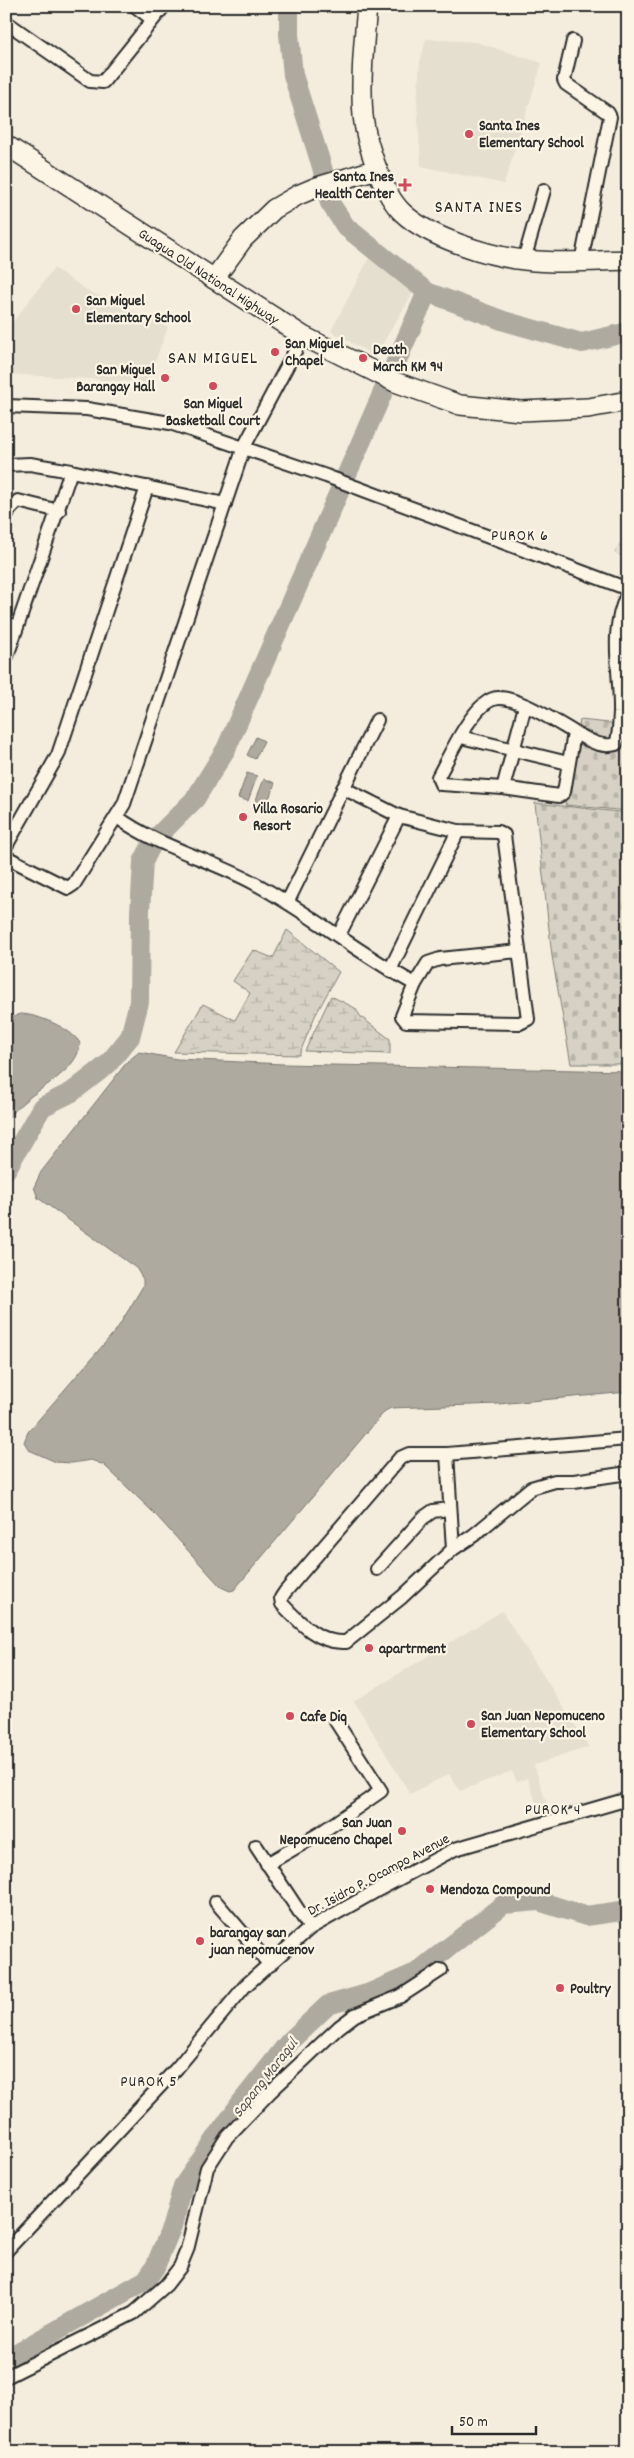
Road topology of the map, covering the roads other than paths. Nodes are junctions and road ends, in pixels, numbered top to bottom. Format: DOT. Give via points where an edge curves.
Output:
graph roads {
  1 [pos="135,6"];
  2 [pos="164,6"];
  3 [pos="367,6"];
  4 [pos="152,19"];
  5 [pos="6,22"];
  6 [pos="573,41"];
  7 [pos="6,145"];
  8 [pos="377,169"];
  9 [pos="544,190"];
  10 [pos="524,260"];
  11 [pos="628,260"];
  12 [pos="582,262"];
  13 [pos="214,279"];
  14 [pos="302,336"];
  15 [pos="628,401"];
  16 [pos="6,406"];
  17 [pos="244,447"];
  18 [pos="6,465"];
  19 [pos="71,471"];
  20 [pos="147,487"];
  21 [pos="225,504"];
  22 [pos="59,511"];
  23 [pos="6,517"];
  24 [pos="628,589"];
  25 [pos="628,593"];
  26 [pos="6,659"];
  27 [pos="525,706"];
  28 [pos="377,720"];
  29 [pos="574,732"];
  30 [pos="461,737"];
  31 [pos="513,750"];
  32 [pos="568,763"];
  33 [pos="343,788"];
  34 [pos="503,788"];
  35 [pos="399,816"];
  36 [pos="118,818"];
  37 [pos="458,831"];
  38 [pos="6,846"];
  39 [pos="6,857"];
  40 [pos="288,901"];
  41 [pos="339,936"];
  42 [pos="519,952"];
  43 [pos="390,970"];
  44 [pos="415,984"];
  45 [pos="628,1439"];
  46 [pos="447,1454"];
  47 [pos="628,1473"];
  48 [pos="449,1508"];
  49 [pos="453,1549"];
  50 [pos="377,1569"];
  51 [pos="335,1720"];
  52 [pos="628,1799"];
  53 [pos="256,1846"];
  54 [pos="267,1864"];
  55 [pos="216,1902"];
  56 [pos="310,1928"];
  57 [pos="270,1965"];
  58 [pos="441,1970"];
  59 [pos="6,2251"];
  60 [pos="6,2377"];
  1 -- 4 [label="street"];
  2 -- 4 [label="street"];
  3 -- 8 [label="main road" via="363,117"];
  4 -- 5 [label="street" via="103,82 97,83"];
  6 -- 12 [label="street" via="564,80 610,117"];
  7 -- 13 [label="main road, Guagua Old National Highway"];
  8 -- 10 [label="main road" via="384,187 402,213 427,232 466,246"];
  8 -- 13 [label="main road" via="298,194 274,209 243,239"];
  9 -- 10 [label="street"];
  10 -- 12 [label="main road"];
  11 -- 12 [label="main road"];
  13 -- 14 [label="main road, Guagua Old National Highway"];
  14 -- 15 [label="main road, Guagua Old National Highway" via="395,382 460,405 521,411 588,408"];
  14 -- 17 [label="street"];
  16 -- 17 [label="street" via="87,409 170,423"];
  17 -- 21 [label="street"];
  17 -- 24 [label="street"];
  18 -- 19 [label="street" via="30,464"];
  19 -- 20 [label="street"];
  19 -- 22 [label="street"];
  20 -- 21 [label="street"];
  20 -- 38 [label="street" via="58,756"];
  21 -- 36 [label="street"];
  22 -- 23 [label="street" via="18,502"];
  22 -- 26 [label="street"];
  25 -- 29 [label="street" via="616,630 620,700 616,744 595,744"];
  27 -- 29 [label="street"];
  27 -- 30 [label="street" via="506,698 494,698 481,707"];
  27 -- 31 [label="street"];
  28 -- 33 [label="street"];
  29 -- 32 [label="street"];
  30 -- 31 [label="street"];
  30 -- 34 [label="street" via="438,777 441,784"];
  31 -- 32 [label="street"];
  31 -- 34 [label="street"];
  32 -- 34 [label="street" via="562,795"];
  33 -- 35 [label="street"];
  33 -- 40 [label="street"];
  35 -- 37 [label="street"];
  35 -- 41 [label="street"];
  36 -- 39 [label="street" via="74,884 68,888"];
  36 -- 40 [label="street"];
  37 -- 42 [label="street" via="504,835"];
  37 -- 43 [label="street"];
  40 -- 41 [label="street"];
  41 -- 43 [label="street"];
  42 -- 44 [label="street" via="440,959 428,963"];
  42 -- 44 [label="street" via="528,1019 524,1022 406,1021 402,1016"];
  43 -- 44 [label="street"];
  45 -- 46 [label="street"];
  46 -- 48 [label="street"];
  46 -- 49 [label="street" via="409,1454 400,1458 285,1592 282,1604 307,1629 336,1643 346,1642 402,1597"];
  47 -- 49 [label="street" via="555,1481 531,1488"];
  48 -- 49 [label="street"];
  48 -- 50 [label="street" via="433,1511 423,1518"];
  51 -- 54 [label="street" via="381,1791 319,1834"];
  52 -- 56 [label="street, Dr. Isidro P. Ocampo Avenue" via="456,1849"];
  53 -- 54 [label="street"];
  54 -- 56 [label="street"];
  55 -- 57 [label="street"];
  56 -- 57 [label="street, Dr. Isidro P. Ocampo Avenue"];
  57 -- 59 [label="street, Dr. Isidro P. Ocampo Avenue" via="245,1986 177,2068"];
  58 -- 60 [label="street" via="401,1996 355,2015 339,2027 227,2137 207,2168 187,2250 180,2268 166,2285 134,2313"];
}
